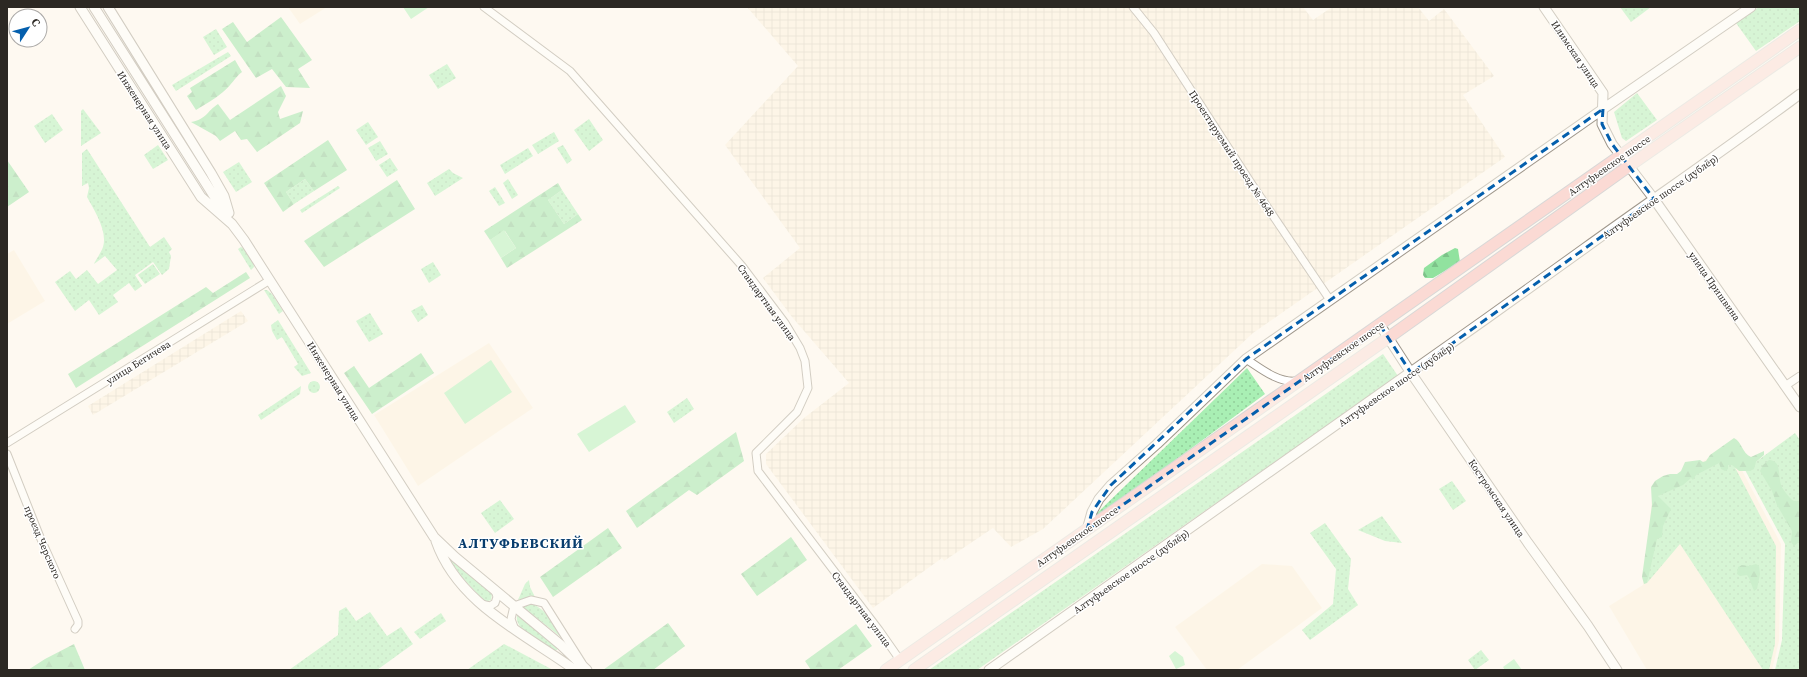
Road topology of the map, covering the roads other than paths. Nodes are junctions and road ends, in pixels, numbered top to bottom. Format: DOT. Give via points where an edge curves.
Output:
graph roads {
  1 [pos="80,7"];
  2 [pos="94,7"];
  3 [pos="108,7"];
  4 [pos="484,7"];
  5 [pos="1133,7"];
  6 [pos="1544,7"];
  7 [pos="1751,7"];
  8 [pos="1800,30"];
  9 [pos="1800,47"];
  10 [pos="1603,93"];
  11 [pos="1800,94"];
  12 [pos="1618,98"];
  13 [pos="1602,109"];
  14 [pos="1621,156"];
  15 [pos="1629,166"];
  16 [pos="1654,199"];
  17 [pos="232,224"];
  18 [pos="270,280"];
  19 [pos="1330,300"];
  20 [pos="1380,325"];
  21 [pos="1388,338"];
  22 [pos="1246,359"];
  23 [pos="1411,373"];
  24 [pos="1800,376"];
  25 [pos="1301,380"];
  26 [pos="1785,386"];
  27 [pos="1800,407"];
  28 [pos="7,443"];
  29 [pos="7,454"];
  30 [pos="1087,530"];
  31 [pos="434,538"];
  32 [pos="496,590"];
  33 [pos="480,604"];
  34 [pos="514,606"];
  35 [pos="75,629"];
  36 [pos="515,630"];
  37 [pos="900,660"];
  38 [pos="586,668"];
  39 [pos="575,670"];
  40 [pos="886,670"];
  41 [pos="914,670"];
  42 [pos="989,670"];
  43 [pos="1617,670"];
  1 -- 17 [label="street, Инженерная улица" via="201,197"];
  2 -- 17 [label="street"];
  3 -- 17 [label="street, Инженерная улица" via="212,173 224,196"];
  4 -- 37 [label="street, Стандартная улица" via="570,70 742,266 785,323 805,360 808,388 797,412 756,453 758,471"];
  5 -- 19 [label="street, Проектируемый проезд № 4648" via="1154,33"];
  6 -- 10 [label="street, Илимская улица"];
  7 -- 12 [label="street"];
  8 -- 14 [label="main road, Алтуфьевское шоссе"];
  9 -- 15 [label="main road, Алтуфьевское шоссе"];
  10 -- 12 [label="street" via="1609,98"];
  10 -- 13 [label="street, Илимская улица"];
  11 -- 16 [label="street, Алтуфьевское шоссе (дублёр)"];
  12 -- 13 [label="street"];
  13 -- 14 [label="street, Илимская улица" via="1602,124"];
  13 -- 19 [label="street"];
  14 -- 15 [label="street, Илимская улица"];
  14 -- 20 [label="main road, Алтуфьевское шоссе"];
  15 -- 16 [label="street, улица Пришвина"];
  15 -- 21 [label="main road, Алтуфьевское шоссе"];
  16 -- 23 [label="street, Алтуфьевское шоссе (дублёр)"];
  16 -- 26 [label="street, улица Пришвина"];
  17 -- 18 [label="street, Инженерная улица"];
  18 -- 28 [label="street, улица Бегичева"];
  18 -- 31 [label="street, Инженерная улица"];
  19 -- 22 [label="street"];
  20 -- 21 [label="street, Костромская улица"];
  20 -- 25 [label="main road, Алтуфьевское шоссе"];
  21 -- 23 [label="street, Костромская улица"];
  21 -- 41 [label="main road, Алтуфьевское шоссе"];
  22 -- 25 [label="street" via="1290,382"];
  22 -- 30 [label="street" via="1110,485 1092,512"];
  23 -- 42 [label="street, Алтуфьевское шоссе (дублёр)"];
  23 -- 43 [label="street, Костромская улица"];
  24 -- 26 [label="street"];
  25 -- 30 [label="main road, Алтуфьевское шоссе"];
  26 -- 27 [label="street, улица Пришвина"];
  29 -- 35 [label="street, проезд Черского" via="40,537 78,621"];
  30 -- 37 [label="main road, Алтуфьевское шоссе"];
  31 -- 32 [label="street, Инженерная улица"];
  31 -- 33 [label="street, Инженерная улица" via="452,572"];
  32 -- 33 [label="street" via="498,597 495,603 490,606"];
  32 -- 34 [label="street, Инженерная улица"];
  33 -- 36 [label="street, Инженерная улица"];
  34 -- 36 [label="street" via="511,618"];
  34 -- 38 [label="street, Инженерная улица"];
  34 -- 38 [label="street" via="531,600 544,603"];
  36 -- 39 [label="street, Инженерная улица"];
  37 -- 40 [label="main road, Алтуфьевское шоссе"];
}
